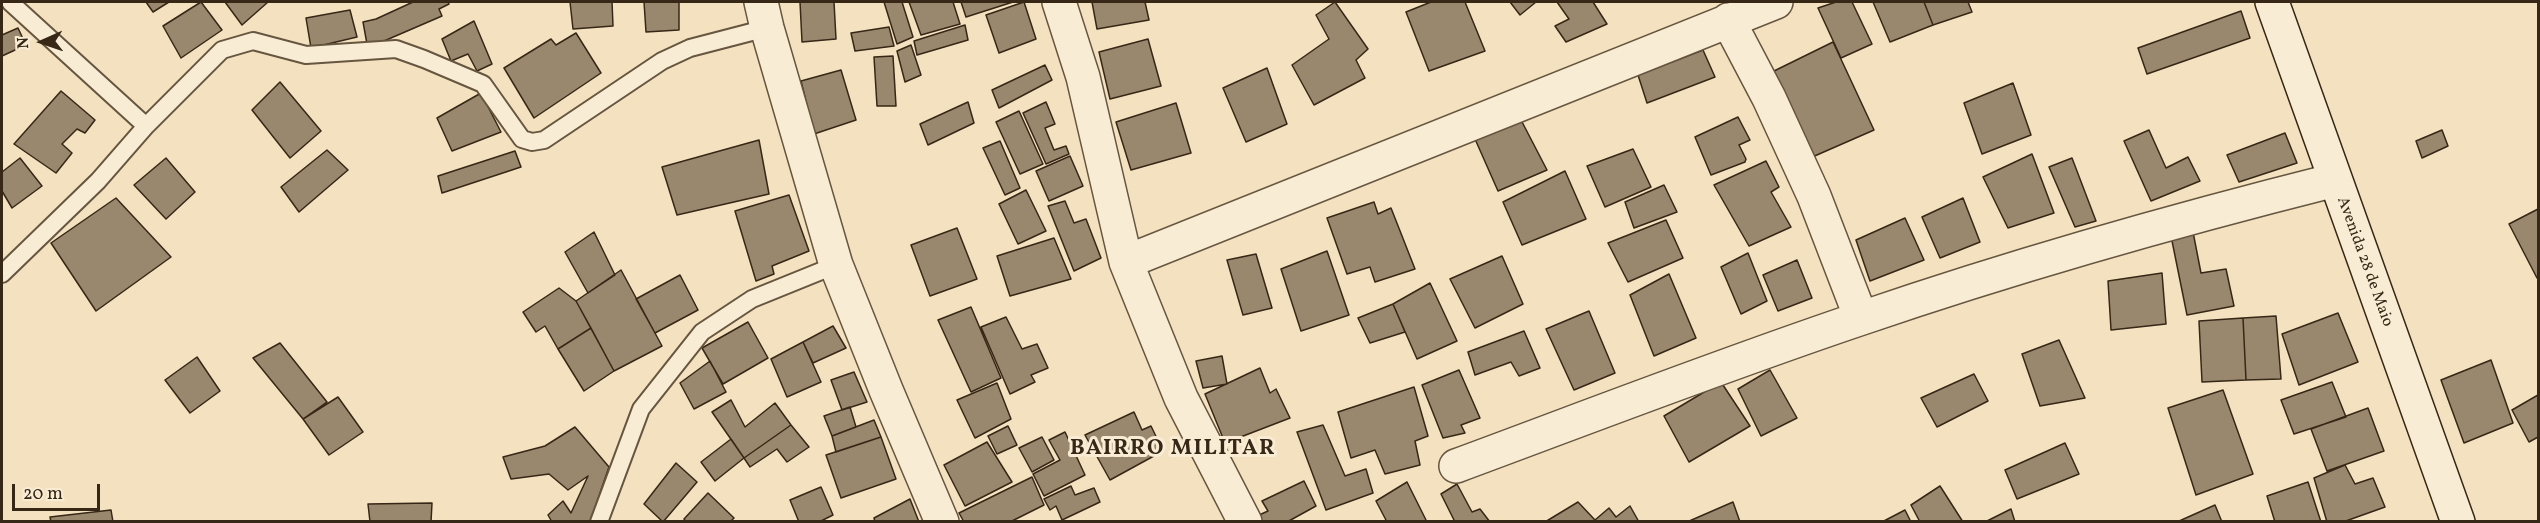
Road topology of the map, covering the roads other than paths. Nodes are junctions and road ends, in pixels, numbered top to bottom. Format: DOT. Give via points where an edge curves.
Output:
graph roads {
  1 [pos="10,2"];
  2 [pos="1059,2"];
  3 [pos="1776,2"];
  4 [pos="2272,2"];
  5 [pos="764,15"];
  6 [pos="1728,20"];
  7 [pos="146,126"];
  8 [pos="2335,180"];
  9 [pos="1126,262"];
  10 [pos="836,266"];
  11 [pos="2,274"];
  12 [pos="1861,318"];
  13 [pos="1456,466"];
  14 [pos="599,522"];
  15 [pos="942,522"];
  16 [pos="1245,522"];
  17 [pos="2458,522"];
  1 -- 7 [label="lane"];
  2 -- 9 [label="street" via="1083,77"];
  3 -- 6 [label="street"];
  4 -- 8 [label="street, Avenida 28 de Maio"];
  5 -- 7 [label="lane" via="662,61 544,140 522,139 483,84 396,49 306,55 253,41 222,50"];
  5 -- 10 [label="street"];
  6 -- 9 [label="street"];
  6 -- 12 [label="street" via="1814,196"];
  7 -- 11 [label="lane" via="98,181"];
  8 -- 12 [label="street" via="2211,211"];
  8 -- 17 [label="street, Avenida 28 de Maio"];
  9 -- 16 [label="street" via="1181,398"];
  10 -- 14 [label="lane" via="752,299 702,332 640,409"];
  10 -- 15 [label="street"];
  12 -- 13 [label="street"];
}
